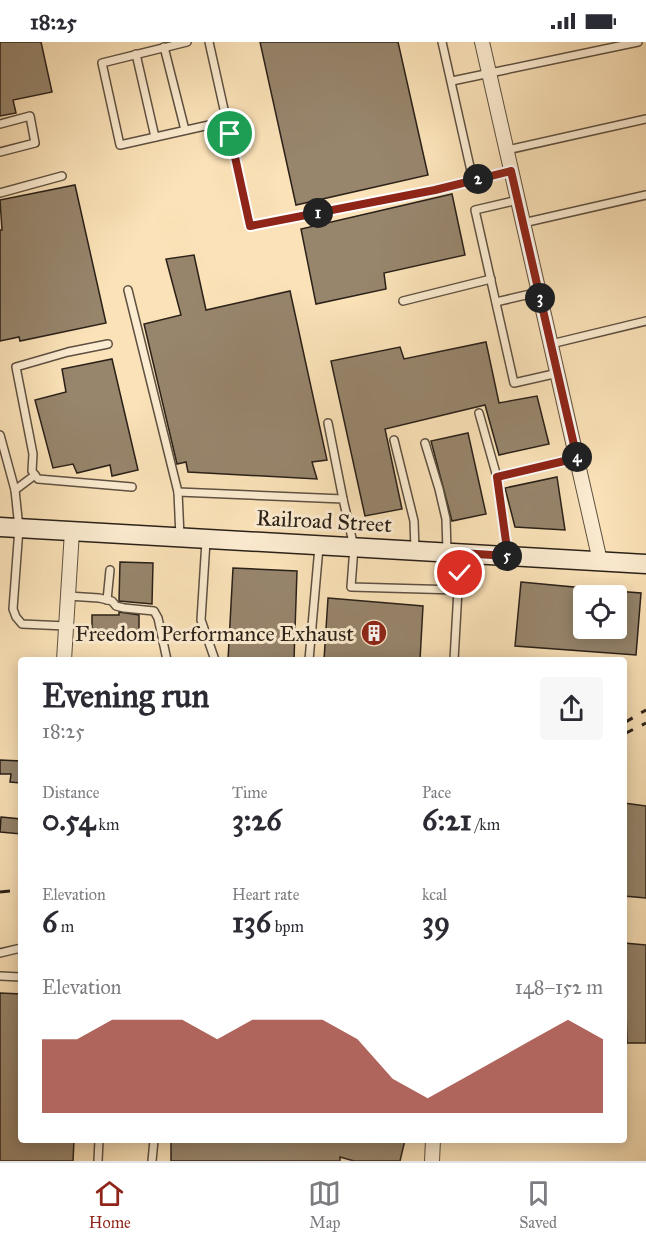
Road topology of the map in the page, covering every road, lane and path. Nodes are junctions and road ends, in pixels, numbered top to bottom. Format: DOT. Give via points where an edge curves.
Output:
graph roads {
  1 [pos="187,42"];
  2 [pos="209,42"];
  3 [pos="442,42"];
  4 [pos="482,42"];
  5 [pos="638,42"];
  6 [pos="165,47"];
  7 [pos="136,54"];
  8 [pos="490,74"];
  9 [pos="452,81"];
  10 [pos="646,119"];
  11 [pos="227,121"];
  12 [pos="0,124"];
  13 [pos="185,130"];
  14 [pos="155,137"];
  15 [pos="507,150"];
  16 [pos="0,152"];
  17 [pos="511,171"];
  18 [pos="62,176"];
  19 [pos="473,180"];
  20 [pos="0,193"];
  21 [pos="646,195"];
  22 [pos="518,200"];
  23 [pos="524,223"];
  24 [pos="491,279"];
  25 [pos="128,291"];
  26 [pos="539,292"];
  27 [pos="403,300"];
  28 [pos="496,302"];
  29 [pos="646,321"];
  30 [pos="108,344"];
  31 [pos="551,344"];
  32 [pos="558,373"];
  33 [pos="479,413"];
  34 [pos="328,423"];
  35 [pos="0,435"];
  36 [pos="394,440"];
  37 [pos="425,443"];
  38 [pos="577,458"];
  39 [pos="35,475"];
  40 [pos="497,477"];
  41 [pos="132,488"];
  42 [pos="15,490"];
  43 [pos="178,492"];
  44 [pos="343,499"];
  45 [pos="0,527"];
  46 [pos="19,528"];
  47 [pos="72,531"];
  48 [pos="180,537"];
  49 [pos="206,538"];
  50 [pos="319,545"];
  51 [pos="354,547"];
  52 [pos="415,550"];
  53 [pos="454,553"];
  54 [pos="508,556"];
  55 [pos="600,561"];
  56 [pos="646,564"];
  57 [pos="110,570"];
  58 [pos="458,590"];
  59 [pos="68,596"];
  60 [pos="107,600"];
  61 [pos="66,626"];
  62 [pos="64,657"];
  63 [pos="166,657"];
  64 [pos="214,657"];
  65 [pos="309,657"];
  66 [pos="454,657"];
  67 [pos="18,949"];
  68 [pos="0,953"];
  69 [pos="0,976"];
  70 [pos="18,977"];
  71 [pos="99,1143"];
  72 [pos="154,1143"];
  73 [pos="433,1143"];
  74 [pos="98,1161"];
  75 [pos="152,1161"];
  76 [pos="432,1161"];
  1 -- 6 [label="lane"];
  2 -- 11 [label="lane"];
  3 -- 9 [label="lane"];
  4 -- 8 [label="street"];
  5 -- 8 [label="lane"];
  6 -- 7 [label="lane"];
  6 -- 13 [label="lane"];
  7 -- 14 [label="lane"];
  7 -- 14 [label="lane" via="102,63 120,145"];
  8 -- 9 [label="lane"];
  8 -- 15 [label="street"];
  9 -- 19 [label="lane"];
  10 -- 15 [label="lane"];
  11 -- 13 [label="lane"];
  11 -- 19 [label="lane" via="250,226"];
  12 -- 16 [label="lane" via="30,116 35,143"];
  13 -- 14 [label="lane"];
  15 -- 17 [label="street"];
  17 -- 19 [label="lane"];
  17 -- 22 [label="street"];
  18 -- 20 [label="lane"];
  21 -- 23 [label="lane"];
  22 -- 23 [label="street"];
  22 -- 24 [label="lane" via="475,210"];
  23 -- 26 [label="street"];
  24 -- 27 [label="lane"];
  24 -- 28 [label="lane"];
  25 -- 43 [label="lane"];
  26 -- 28 [label="lane"];
  26 -- 31 [label="street"];
  28 -- 32 [label="lane" via="514,383"];
  29 -- 31 [label="lane"];
  30 -- 39 [label="lane" via="16,367"];
  31 -- 32 [label="street"];
  32 -- 38 [label="street"];
  33 -- 40 [label="lane"];
  34 -- 44 [label="lane"];
  35 -- 42 [label="lane"];
  36 -- 52 [label="lane" via="414,521"];
  37 -- 53 [label="lane"];
  38 -- 40 [label="lane"];
  38 -- 55 [label="street"];
  39 -- 41 [label="lane" via="38,479"];
  39 -- 42 [label="lane"];
  40 -- 54 [label="lane"];
  42 -- 46 [label="lane"];
  43 -- 44 [label="lane"];
  43 -- 48 [label="lane"];
  44 -- 51 [label="lane"];
  45 -- 46 [label="main road, Railroad Street"];
  46 -- 47 [label="main road, Railroad Street"];
  46 -- 61 [label="lane" via="13,609 16,617 22,624"];
  47 -- 48 [label="main road, Railroad Street"];
  47 -- 59 [label="street"];
  48 -- 49 [label="main road, Railroad Street"];
  49 -- 50 [label="main road, Railroad Street"];
  49 -- 64 [label="lane" via="201,620"];
  50 -- 51 [label="main road, Railroad Street"];
  50 -- 65 [label="lane"];
  51 -- 52 [label="main road, Railroad Street"];
  51 -- 58 [label="lane" via="351,587"];
  52 -- 53 [label="main road, Railroad Street"];
  53 -- 54 [label="main road, Railroad Street"];
  53 -- 58 [label="lane"];
  54 -- 55 [label="main road, Railroad Street"];
  55 -- 56 [label="main road, Railroad Street"];
  57 -- 60 [label="lane"];
  58 -- 66 [label="lane"];
  59 -- 60 [label="lane"];
  59 -- 61 [label="street"];
  60 -- 63 [label="lane" via="124,608 154,611"];
  61 -- 62 [label="street"];
  67 -- 68 [label="lane"];
  69 -- 70 [label="lane"];
  71 -- 74 [label="lane"];
  72 -- 75 [label="lane"];
  73 -- 76 [label="street"];
}
